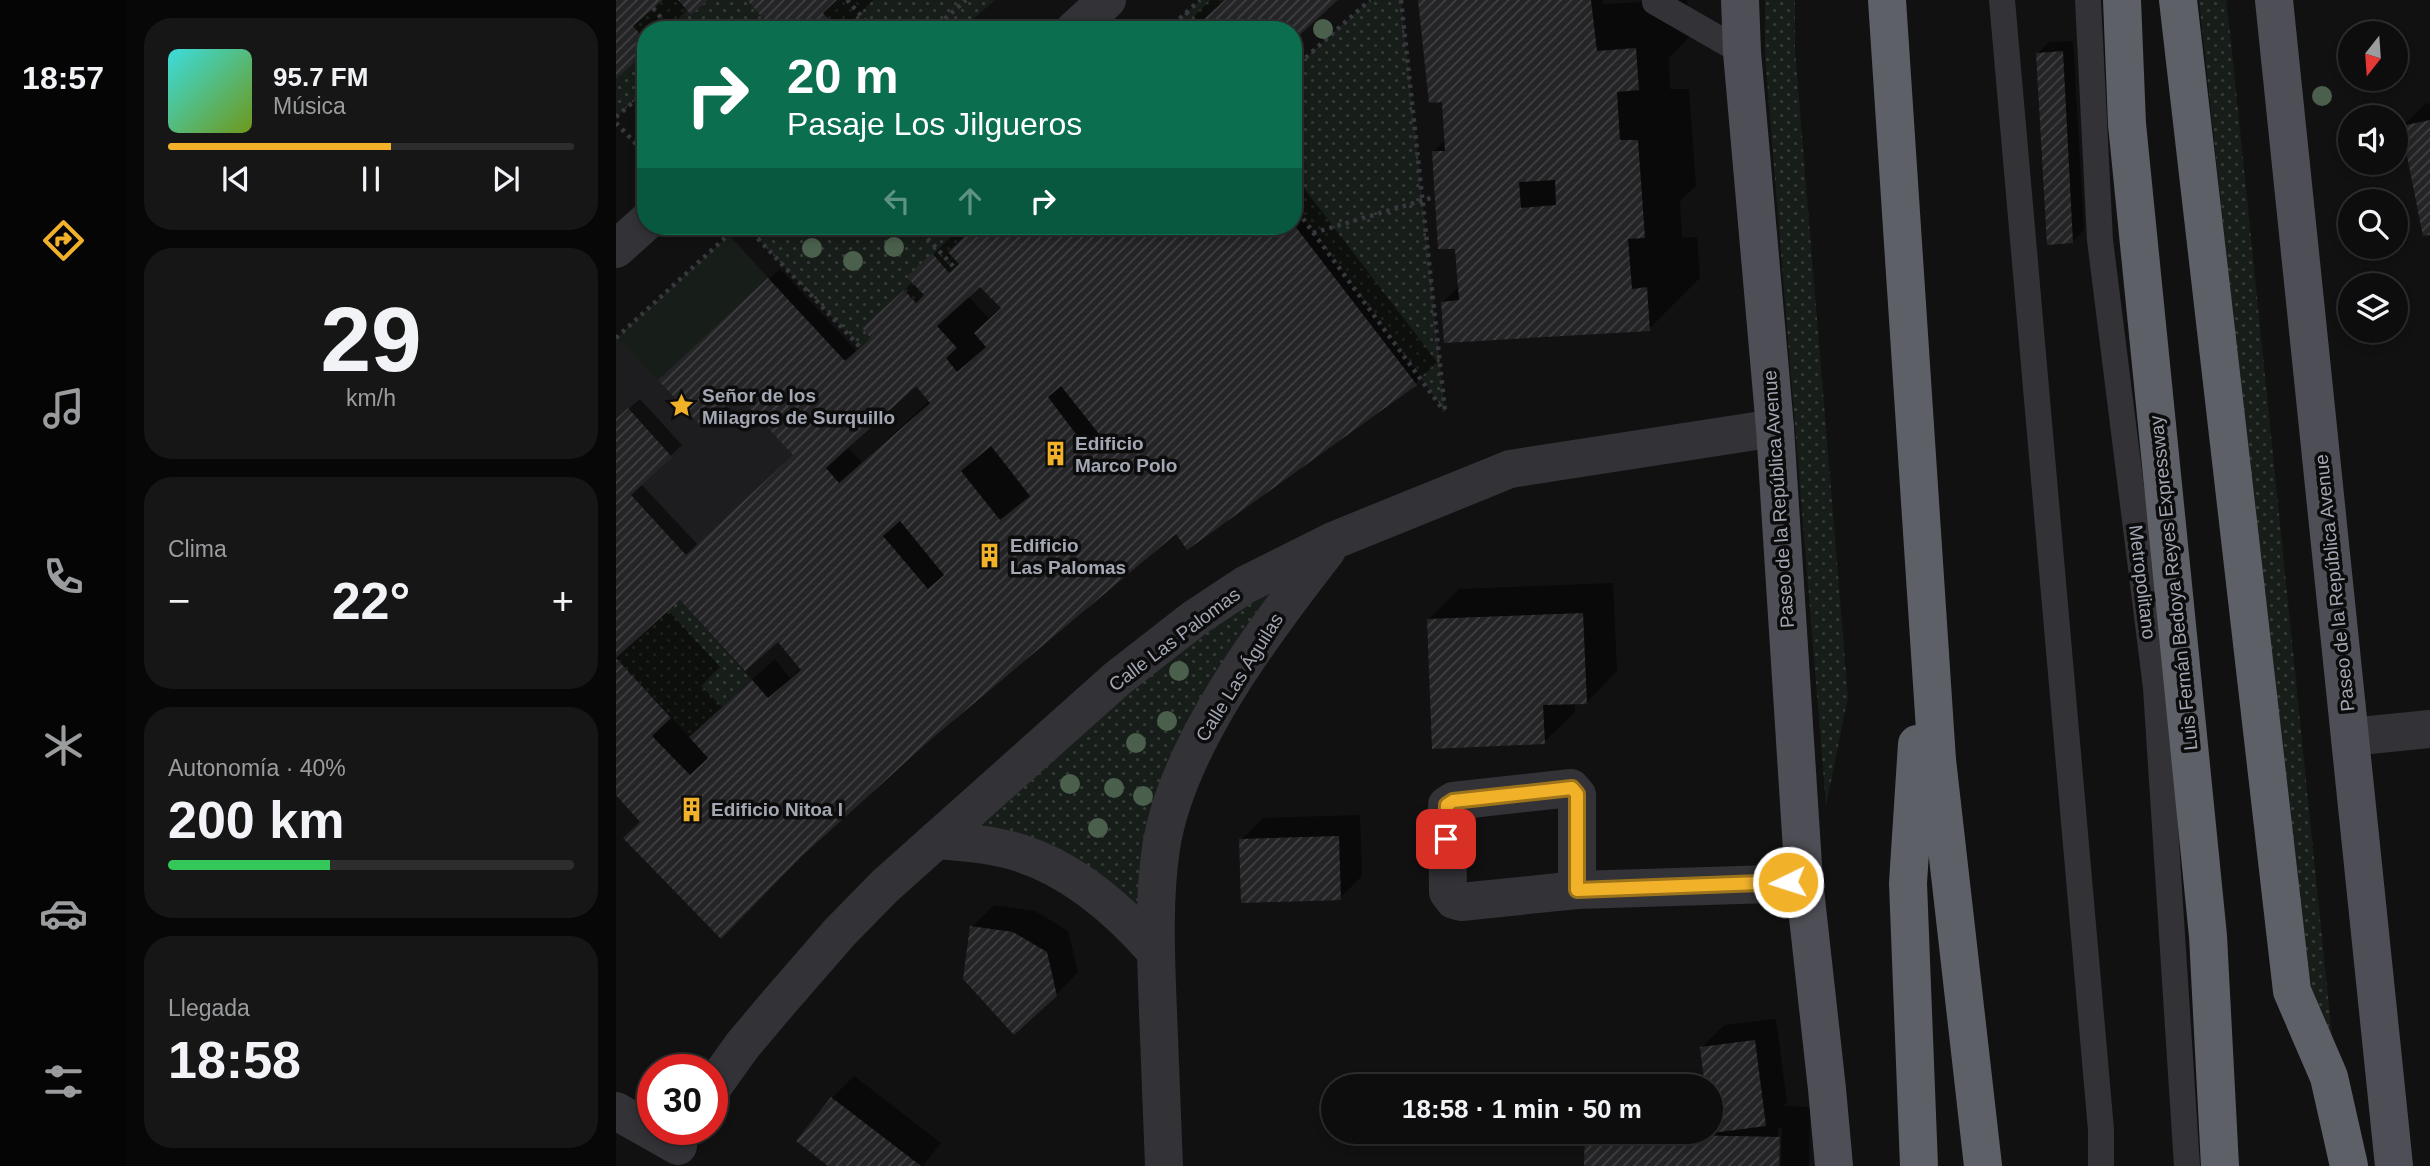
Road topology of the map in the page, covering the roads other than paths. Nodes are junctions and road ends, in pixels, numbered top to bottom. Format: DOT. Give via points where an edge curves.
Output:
graph roads {
  1 [pos="1107,0"];
  2 [pos="1740,0"];
  3 [pos="1888,0"];
  4 [pos="2002,0"];
  5 [pos="2088,0"];
  6 [pos="2122,0"];
  7 [pos="2178,0"];
  8 [pos="2274,0"];
  9 [pos="1654,1"];
  10 [pos="1084,21"];
  11 [pos="1742,52"];
  12 [pos="637,230"];
  13 [pos="616,249"];
  14 [pos="1775,428"];
  15 [pos="1335,540"];
  16 [pos="1925,612"];
  17 [pos="2430,729"];
  18 [pos="2350,737"];
  19 [pos="936,840"];
  20 [pos="1804,881"];
  21 [pos="1577,890"];
  22 [pos="1156,952"];
  23 [pos="728,1066"];
  24 [pos="616,1111"];
  25 [pos="679,1147"];
  26 [pos="1164,1166"];
  27 [pos="1833,1166"];
  28 [pos="1919,1166"];
  29 [pos="1983,1166"];
  30 [pos="2101,1166"];
  31 [pos="2187,1166"];
  32 [pos="2220,1166"];
  33 [pos="2349,1166"];
  34 [pos="2393,1166"];
  1 -- 10 [label="street"];
  2 -- 11 [label="main road, Paseo de la República Avenue"];
  3 -- 16 [label="highway"];
  4 -- 30 [label="lane"];
  5 -- 31 [label="lane, Metropolitano" via="2101,240 2156,688"];
  6 -- 32 [label="highway, Luis Fernán Bedoya Reyes Expressway" via="2129,138 2208,936"];
  7 -- 33 [label="highway" via="2292,991 2329,1077"];
  8 -- 18 [label="main road, Paseo de la República Avenue"];
  9 -- 11 [label="lane"];
  11 -- 14 [label="main road, Paseo de la República Avenue"];
  12 -- 13 [label="street"];
  14 -- 15 [label="street, Calle Las Palomas" via="1510,469"];
  14 -- 20 [label="main road, Paseo de la República Avenue"];
  15 -- 19 [label="street, Calle Las Palomas" via="1245,585 1195,618 1118,678"];
  15 -- 22 [label="street, Calle Las Águilas" via="1253,651 1200,738 1161,847"];
  16 -- 28 [label="highway" via="1908,883"];
  16 -- 29 [label="highway"];
  17 -- 18 [label="street"];
  18 -- 34 [label="main road, Paseo de la República Avenue"];
  19 -- 22 [label="street" via="1004,848 1061,872 1111,905"];
  19 -- 23 [label="street, Calle Las Palomas" via="839,933"];
  20 -- 21 [label="street"];
  20 -- 27 [label="main road, Paseo de la República Avenue"];
  22 -- 26 [label="street, Calle Las Águilas"];
  24 -- 25 [label="street"];
}
